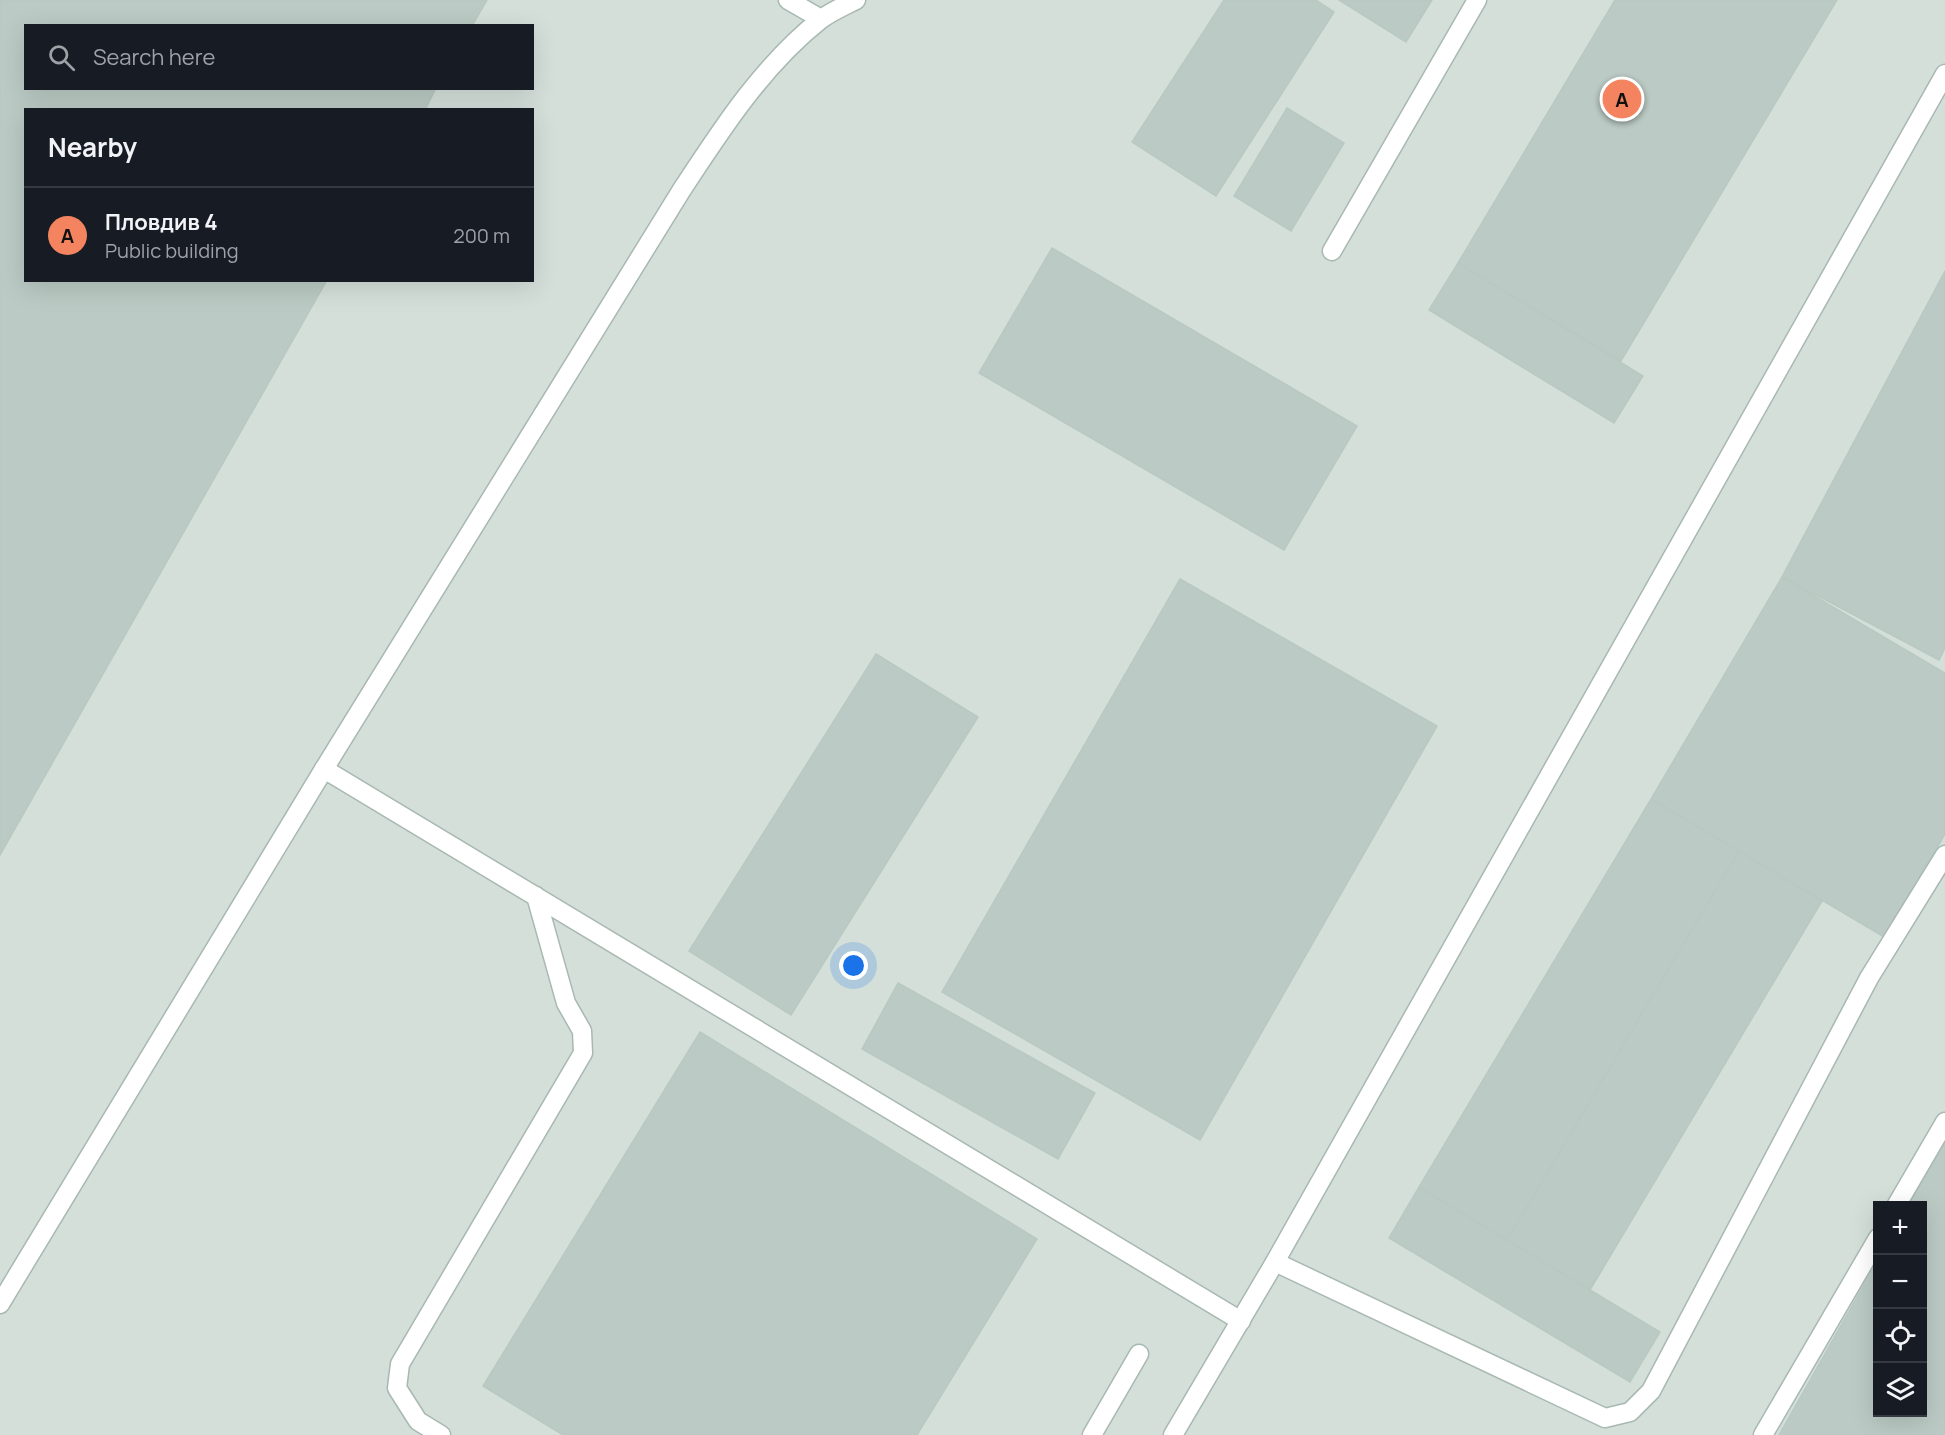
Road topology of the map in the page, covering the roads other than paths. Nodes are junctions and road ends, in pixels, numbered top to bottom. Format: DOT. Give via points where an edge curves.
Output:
graph roads {
  1 [pos="788,0"];
  2 [pos="819,0"];
  3 [pos="856,0"];
  4 [pos="1477,0"];
  5 [pos="821,19"];
  6 [pos="1945,74"];
  7 [pos="1332,251"];
  8 [pos="324,769"];
  9 [pos="1945,855"];
  10 [pos="536,896"];
  11 [pos="1945,1122"];
  12 [pos="1899,1201"];
  13 [pos="1873,1247"];
  14 [pos="1275,1262"];
  15 [pos="0,1304"];
  16 [pos="1241,1321"];
  17 [pos="1138,1354"];
  18 [pos="441,1435"];
  19 [pos="1092,1435"];
  20 [pos="1173,1435"];
  21 [pos="1763,1435"];
  1 -- 5 [label="street"];
  2 -- 5 [label="street"];
  3 -- 5 [label="street"];
  4 -- 7 [label="street"];
  5 -- 8 [label="street" via="770,68 727,122 681,191"];
  6 -- 14 [label="street"];
  8 -- 10 [label="street"];
  8 -- 15 [label="street"];
  9 -- 14 [label="street" via="1869,978 1651,1391 1630,1412 1605,1418"];
  10 -- 16 [label="street"];
  10 -- 18 [label="street" via="566,1003 582,1031 583,1053 400,1364 398,1389 418,1421"];
  11 -- 12 [label="street"];
  13 -- 21 [label="street"];
  14 -- 16 [label="street"];
  16 -- 20 [label="street"];
  17 -- 19 [label="street"];
}
